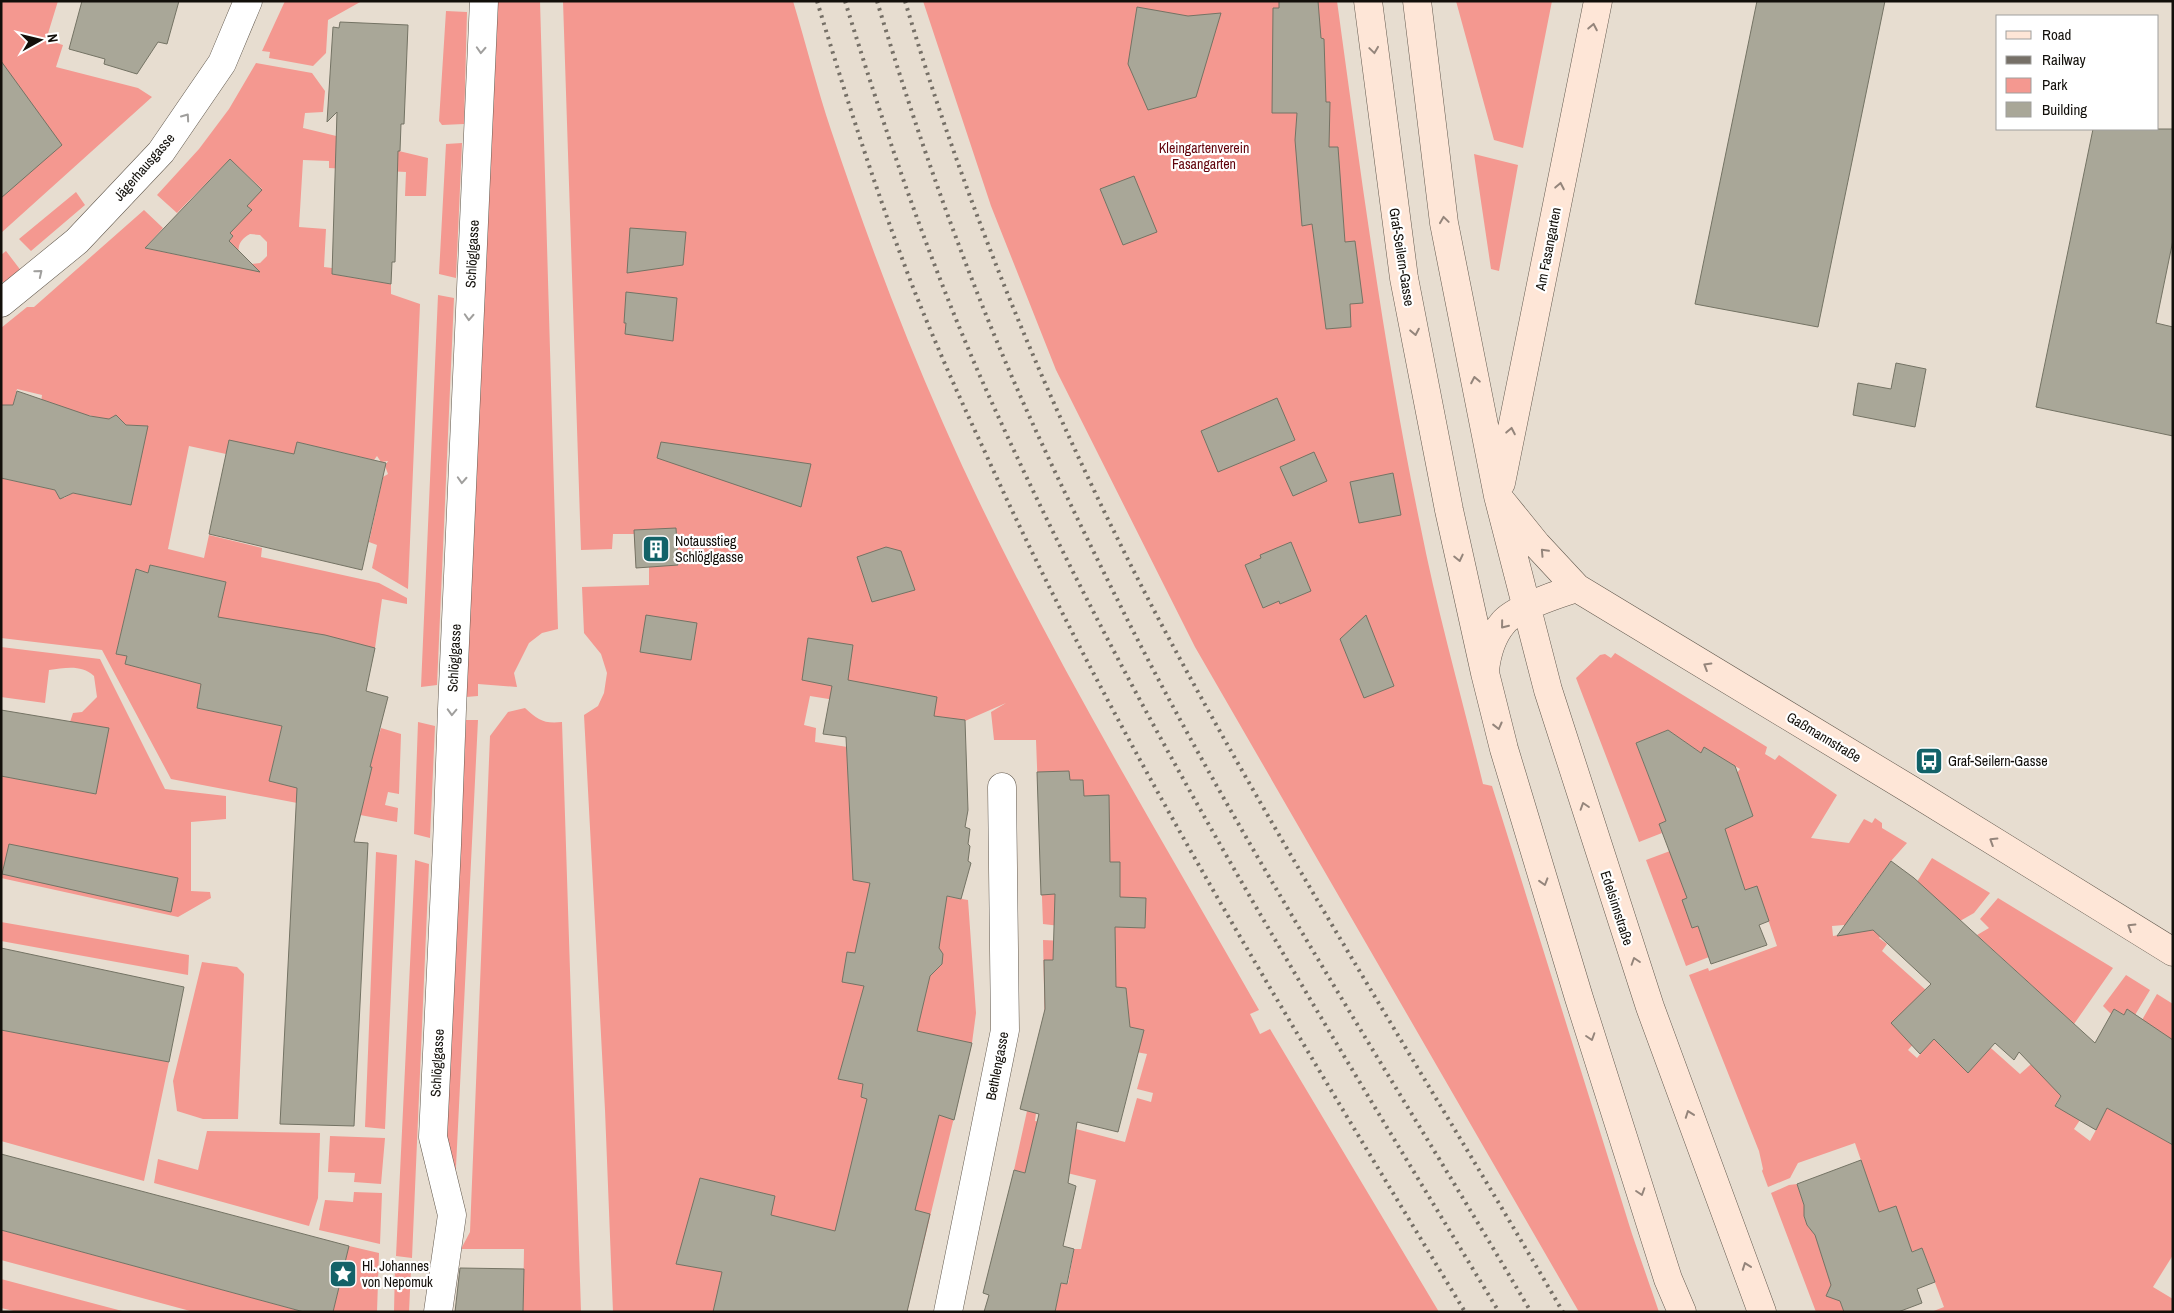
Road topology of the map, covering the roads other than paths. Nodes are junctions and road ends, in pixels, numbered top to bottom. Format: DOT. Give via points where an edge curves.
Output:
graph roads {
  1 [pos="248,1"];
  2 [pos="484,1"];
  3 [pos="1368,1"];
  4 [pos="1417,1"];
  5 [pos="1598,1"];
  6 [pos="1,304"];
  7 [pos="1498,496"];
  8 [pos="1577,588"];
  9 [pos="1526,608"];
  10 [pos="1485,673"];
  11 [pos="1002,787"];
  12 [pos="2173,952"];
  13 [pos="438,1312"];
  14 [pos="948,1312"];
  15 [pos="1682,1312"];
  16 [pos="1762,1312"];
  6 -- 1 [label="street, Jägerhausgasse, one-way" via="77,242 161,152 222,63"];
  2 -- 13 [label="street, Schlöglgasse, one-way" via="433,1137 452,1215"];
  3 -- 10 [label="main road, Graf-Seilern-Gasse, one-way" via="1404,278 1449,510"];
  7 -- 4 [label="main road, one-way" via="1444,223"];
  7 -- 5 [label="main road, Am Fasangarten, one-way"];
  8 -- 7 [label="main road, Gaßmannstraße, one-way"];
  7 -- 9 [label="main road, Edelsinnstraße"];
  8 -- 9 [label="main road"];
  12 -- 8 [label="main road, Gaßmannstraße, one-way"];
  9 -- 10 [label="main road, one-way" via="1504,622 1488,651"];
  16 -- 9 [label="main road, Edelsinnstraße, one-way" via="1650,1007 1578,788"];
  10 -- 15 [label="main road, one-way" via="1504,749 1579,998 1668,1279"];
  11 -- 14 [label="street, Bethlengasse" via="1005,1030"];
}
